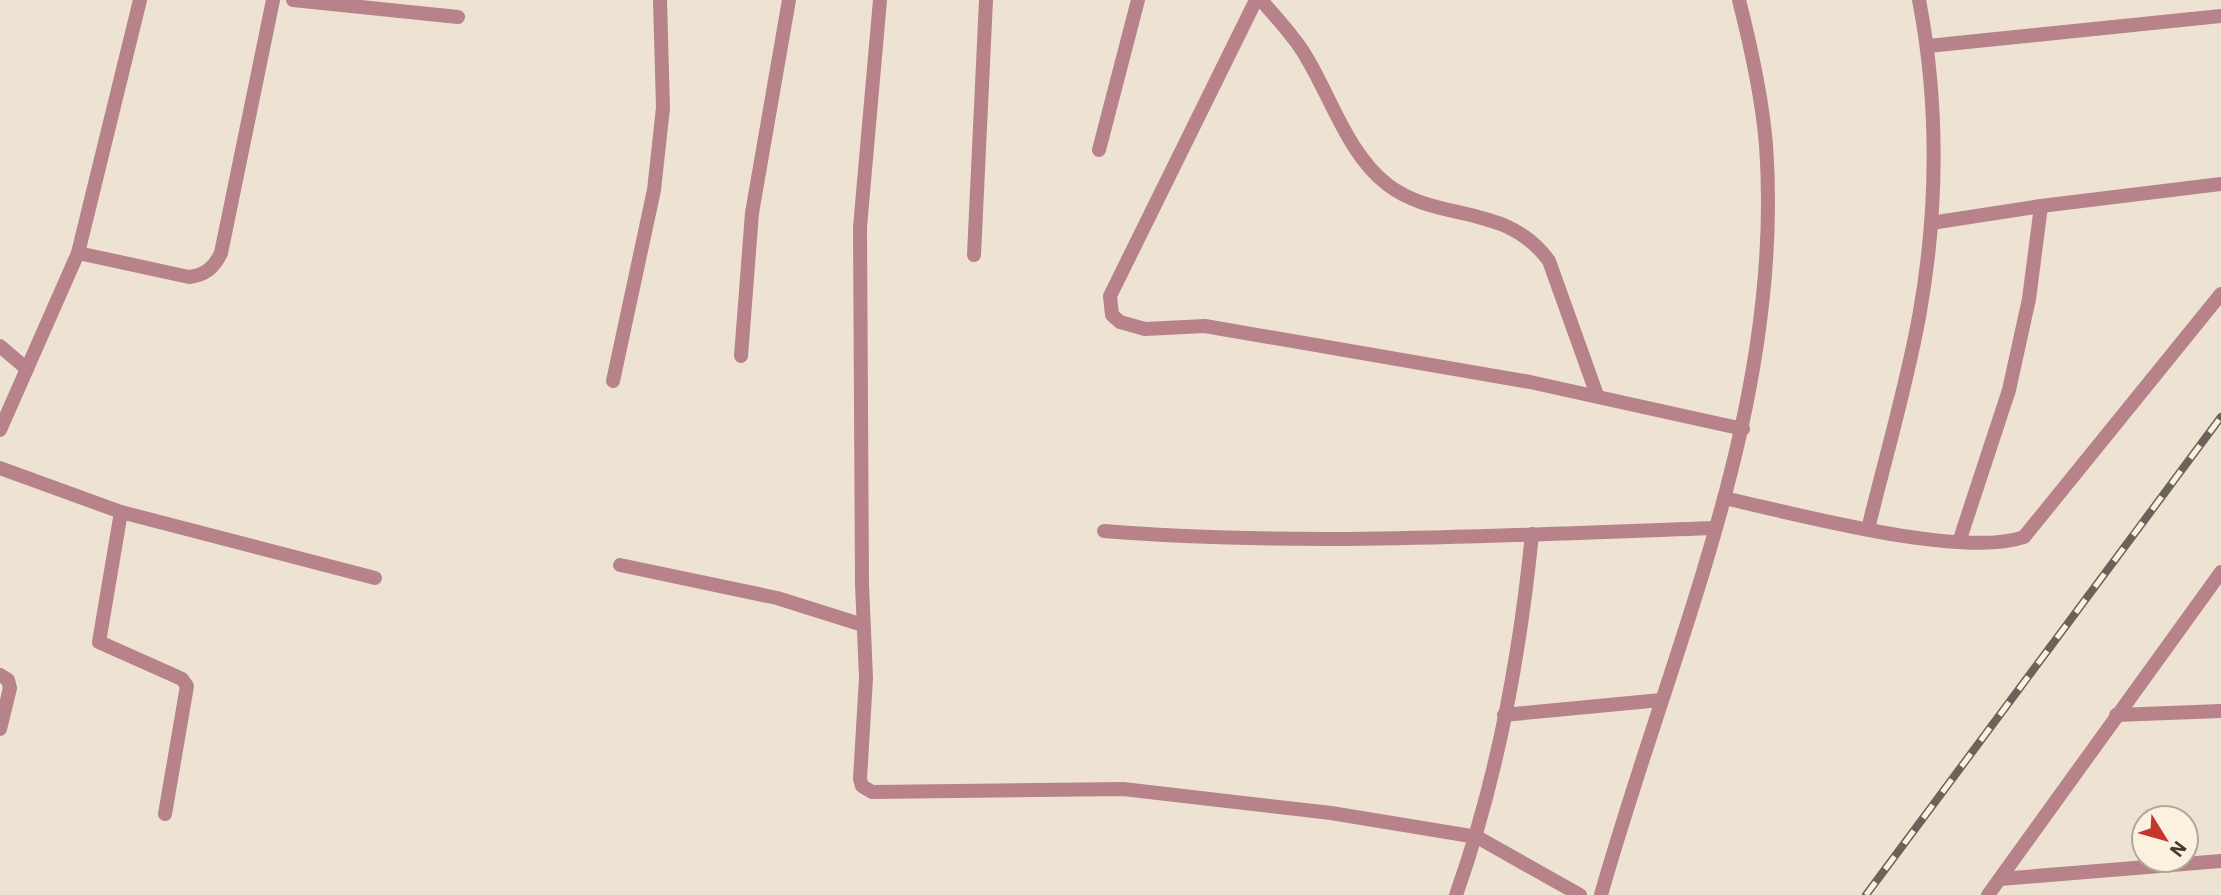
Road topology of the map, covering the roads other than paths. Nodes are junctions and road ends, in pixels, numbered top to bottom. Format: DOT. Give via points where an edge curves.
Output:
graph roads {
  1 [pos="140,0"];
  2 [pos="273,0"];
  3 [pos="293,0"];
  4 [pos="660,0"];
  5 [pos="789,0"];
  6 [pos="880,0"];
  7 [pos="986,0"];
  8 [pos="1138,0"];
  9 [pos="1259,0"];
  10 [pos="1739,0"];
  11 [pos="1919,0"];
  12 [pos="2221,16"];
  13 [pos="458,18"];
  14 [pos="1928,46"];
  15 [pos="1099,150"];
  16 [pos="2221,184"];
  17 [pos="2041,206"];
  18 [pos="1931,223"];
  19 [pos="78,253"];
  20 [pos="975,255"];
  21 [pos="2221,294"];
  22 [pos="0,346"];
  23 [pos="741,356"];
  24 [pos="27,369"];
  25 [pos="613,381"];
  26 [pos="1597,395"];
  27 [pos="1743,429"];
  28 [pos="0,430"];
  29 [pos="0,468"];
  30 [pos="1724,498"];
  31 [pos="121,512"];
  32 [pos="1715,528"];
  33 [pos="1868,529"];
  34 [pos="1104,531"];
  35 [pos="1532,534"];
  36 [pos="1959,542"];
  37 [pos="620,565"];
  38 [pos="2221,572"];
  39 [pos="375,578"];
  40 [pos="863,625"];
  41 [pos="0,675"];
  42 [pos="1661,700"];
  43 [pos="2221,711"];
  44 [pos="1504,715"];
  45 [pos="2116,715"];
  46 [pos="0,729"];
  47 [pos="165,814"];
  48 [pos="1476,837"];
  49 [pos="2221,861"];
  50 [pos="2000,879"];
  51 [pos="1456,895"];
  52 [pos="1580,895"];
  53 [pos="1601,895"];
  54 [pos="1989,895"];
  1 -- 19 [label="street"];
  2 -- 19 [label="street" via="215,264 201,275 188,276"];
  3 -- 13 [label="street"];
  4 -- 25 [label="street" via="663,108 654,190"];
  5 -- 23 [label="street" via="752,213"];
  6 -- 40 [label="street" via="860,227"];
  7 -- 20 [label="street"];
  8 -- 15 [label="street"];
  9 -- 26 [label="street" via="1301,49 1362,157 1387,184 1411,199 1496,220 1538,245 1549,261"];
  9 -- 26 [label="street" via="1110,296 1112,315 1119,322 1145,329 1205,326"];
  10 -- 27 [label="street" via="1766,145 1767,207 1756,358"];
  11 -- 14 [label="street"];
  12 -- 14 [label="street"];
  14 -- 18 [label="street" via="1934,180"];
  16 -- 17 [label="street"];
  17 -- 18 [label="street"];
  17 -- 36 [label="street" via="2029,299 2009,390"];
  18 -- 33 [label="street" via="1919,317"];
  19 -- 24 [label="street"];
  21 -- 36 [label="street" via="2029,533 2017,539"];
  22 -- 24 [label="street"];
  24 -- 28 [label="street"];
  26 -- 27 [label="street"];
  27 -- 30 [label="street"];
  29 -- 31 [label="street"];
  30 -- 32 [label="street"];
  30 -- 33 [label="street"];
  31 -- 39 [label="street"];
  31 -- 47 [label="street" via="99,642 182,679 187,686"];
  32 -- 35 [label="street"];
  32 -- 42 [label="street"];
  33 -- 36 [label="street"];
  34 -- 35 [label="street" via="1199,538"];
  35 -- 44 [label="street"];
  37 -- 40 [label="street" via="777,598"];
  38 -- 45 [label="street"];
  40 -- 48 [label="street" via="866,678 860,779 872,792 1123,789 1331,813"];
  41 -- 46 [label="street" via="10,688"];
  42 -- 44 [label="street"];
  42 -- 53 [label="street"];
  43 -- 45 [label="street"];
  44 -- 48 [label="street"];
  45 -- 50 [label="street"];
  48 -- 51 [label="street"];
  48 -- 52 [label="street"];
  49 -- 50 [label="street"];
  50 -- 54 [label="street"];
}
